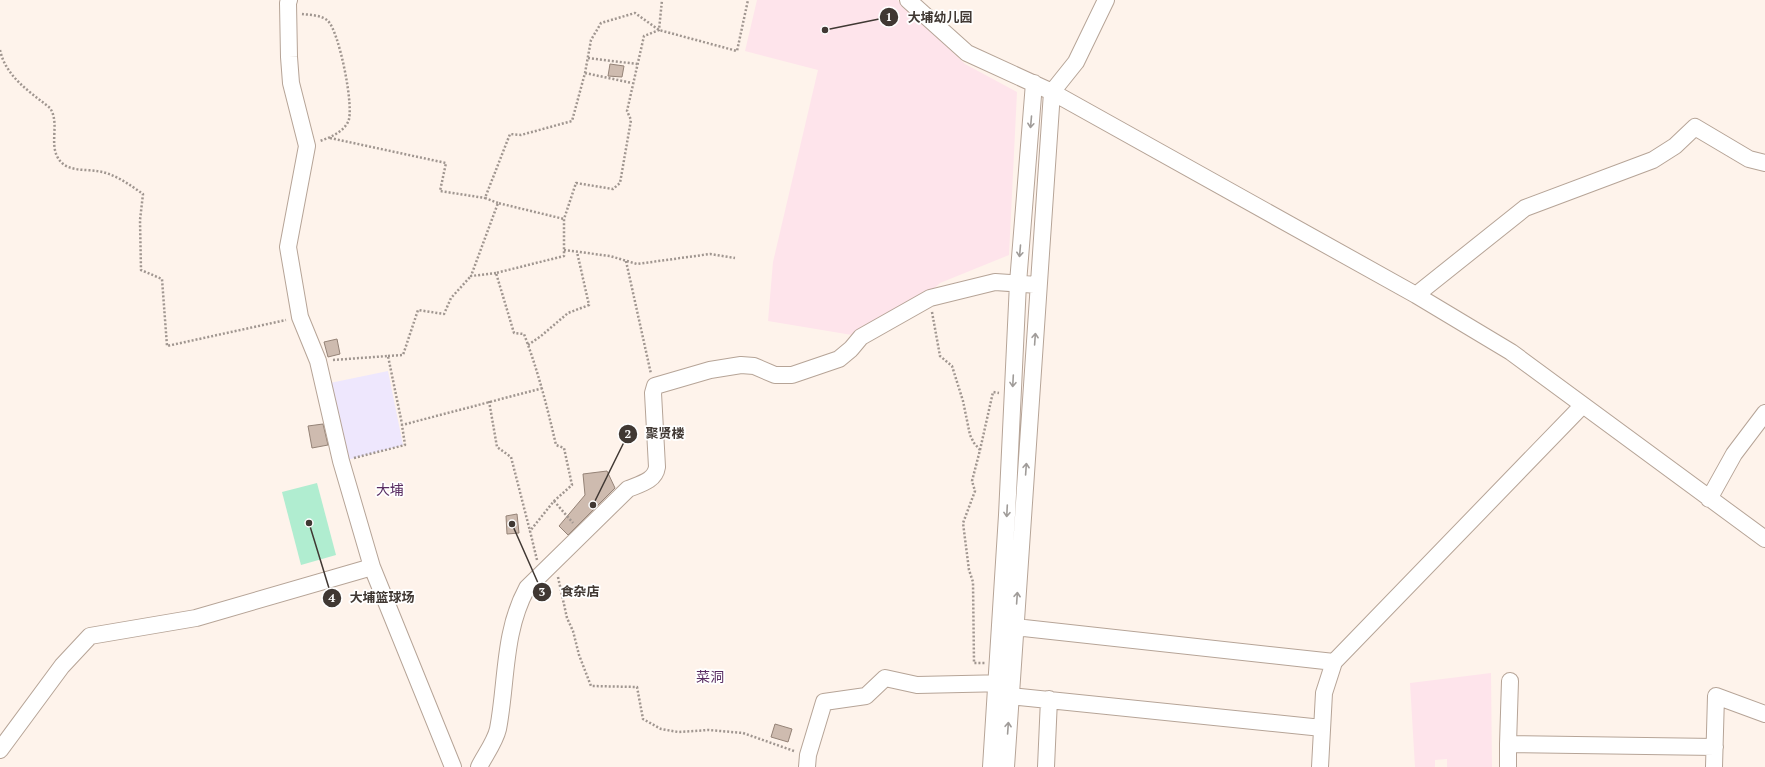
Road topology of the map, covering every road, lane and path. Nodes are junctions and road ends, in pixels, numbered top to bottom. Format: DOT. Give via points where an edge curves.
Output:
graph roads {
  1 [pos="662,0"];
  2 [pos="748,0"];
  3 [pos="908,0"];
  4 [pos="1106,0"];
  5 [pos="287,4"];
  6 [pos="659,30"];
  7 [pos="0,50"];
  8 [pos="588,58"];
  9 [pos="637,64"];
  10 [pos="585,73"];
  11 [pos="632,83"];
  12 [pos="1034,83"];
  13 [pos="1052,92"];
  14 [pos="329,138"];
  15 [pos="307,146"];
  16 [pos="1765,163"];
  17 [pos="485,198"];
  18 [pos="498,203"];
  19 [pos="564,219"];
  20 [pos="564,250"];
  21 [pos="577,252"];
  22 [pos="735,258"];
  23 [pos="626,261"];
  24 [pos="496,272"];
  25 [pos="471,276"];
  26 [pos="1018,283"];
  27 [pos="1038,285"];
  28 [pos="1416,294"];
  29 [pos="930,298"];
  30 [pos="300,317"];
  31 [pos="528,345"];
  32 [pos="388,356"];
  33 [pos="318,361"];
  34 [pos="654,387"];
  35 [pos="543,388"];
  36 [pos="1013,394"];
  37 [pos="489,401"];
  38 [pos="1582,406"];
  39 [pos="1765,413"];
  40 [pos="402,424"];
  41 [pos="980,450"];
  42 [pos="341,461"];
  43 [pos="1709,499"];
  44 [pos="554,501"];
  45 [pos="530,531"];
  46 [pos="584,534"];
  47 [pos="1765,539"];
  48 [pos="555,562"];
  49 [pos="372,567"];
  50 [pos="540,575"];
  51 [pos="1015,627"];
  52 [pos="1334,662"];
  53 [pos="997,664"];
  54 [pos="1510,681"];
  55 [pos="1006,688"];
  56 [pos="1049,699"];
  57 [pos="1765,714"];
  58 [pos="1322,728"];
  59 [pos="1508,744"];
  60 [pos="1715,747"];
  61 [pos="0,750"];
  62 [pos="808,761"];
  63 [pos="452,767"];
  64 [pos="478,767"];
  65 [pos="991,767"];
  66 [pos="1006,767"];
  67 [pos="1046,767"];
  68 [pos="1320,767"];
  69 [pos="1508,767"];
  70 [pos="1714,767"];
  1 -- 6 [label="path"];
  2 -- 6 [label="path" via="737,51"];
  3 -- 12 [label="street" via="967,53"];
  4 -- 13 [label="street" via="1076,62"];
  5 -- 14 [label="path" via="328,21 332,25 340,48 350,113 348,122 342,130"];
  5 -- 15 [label="street" via="291,83"];
  6 -- 8 [label="path" via="635,13 601,23 591,40"];
  6 -- 9 [label="path" via="644,36"];
  7 -- 30 [label="path" via="2,60 14,79 53,113 54,147 61,163 74,169 111,175 143,194 140,270 162,279 167,346"];
  8 -- 9 [label="path"];
  8 -- 10 [label="path"];
  9 -- 11 [label="path"];
  10 -- 11 [label="path"];
  10 -- 17 [label="path" via="572,121 521,136 510,134"];
  11 -- 19 [label="path" via="627,111 631,120 620,183 613,189 576,183"];
  12 -- 13 [label="street"];
  12 -- 26 [label="street, one-way"];
  13 -- 27 [label="street"];
  13 -- 28 [label="street"];
  14 -- 15 [label="path"];
  14 -- 17 [label="path" via="446,163 440,191"];
  15 -- 30 [label="street" via="288,248"];
  16 -- 28 [label="street" via="1749,159 1695,127 1675,146 1653,160 1525,208"];
  17 -- 18 [label="path"];
  18 -- 19 [label="path"];
  18 -- 25 [label="path"];
  19 -- 20 [label="path"];
  20 -- 21 [label="path"];
  20 -- 24 [label="path" via="564,256"];
  21 -- 23 [label="path" via="610,256"];
  21 -- 31 [label="path" via="589,305 568,313"];
  22 -- 23 [label="path" via="710,254 637,264"];
  23 -- 34 [label="path"];
  24 -- 25 [label="path"];
  24 -- 31 [label="path" via="514,333 524,334"];
  25 -- 32 [label="path" via="451,298 444,314 418,310 403,355"];
  26 -- 27 [label="street"];
  26 -- 29 [label="street" via="995,282"];
  26 -- 36 [label="street, one-way"];
  51 -- 27 [label="street, one-way"];
  28 -- 38 [label="street" via="1511,352"];
  29 -- 34 [label="street" via="861,337 839,359 800,373 775,375 754,366 741,364 710,370"];
  29 -- 41 [label="path" via="940,356 952,366 970,435"];
  30 -- 33 [label="street"];
  31 -- 35 [label="path"];
  32 -- 33 [label="path"];
  32 -- 40 [label="path"];
  33 -- 42 [label="street"];
  34 -- 46 [label="street" via="652,394 657,467 655,474 649,480 628,489"];
  35 -- 37 [label="path"];
  35 -- 44 [label="path" via="556,445 564,448 572,485"];
  36 -- 41 [label="path" via="993,392"];
  36 -- 53 [label="street, one-way"];
  37 -- 40 [label="path"];
  37 -- 45 [label="path" via="498,447 511,457"];
  38 -- 43 [label="street"];
  38 -- 52 [label="street"];
  39 -- 43 [label="street" via="1734,454"];
  40 -- 42 [label="path" via="405,445"];
  41 -- 53 [label="path" via="972,482 975,491 963,523 973,582 974,663"];
  42 -- 49 [label="street"];
  43 -- 47 [label="street"];
  44 -- 45 [label="path"];
  44 -- 46 [label="path"];
  45 -- 50 [label="path"];
  46 -- 48 [label="street"];
  48 -- 50 [label="street"];
  48 -- 62 [label="path" via="566,618 574,632 579,656 591,686 636,686 643,719 661,729 678,732 709,730 743,733 785,748"];
  49 -- 61 [label="street" via="196,618 90,636 62,666"];
  49 -- 63 [label="street"];
  50 -- 64 [label="street" via="527,588 518,607 508,645 498,729"];
  51 -- 52 [label="street"];
  51 -- 55 [label="street"];
  52 -- 58 [label="street" via="1324,693"];
  53 -- 55 [label="street"];
  54 -- 59 [label="street"];
  55 -- 56 [label="street"];
  55 -- 62 [label="street" via="917,685 885,678 866,696 824,702"];
  55 -- 65 [label="street"];
  66 -- 55 [label="street, one-way"];
  56 -- 58 [label="street"];
  56 -- 67 [label="street"];
  57 -- 60 [label="street" via="1716,696"];
  58 -- 68 [label="street"];
  59 -- 60 [label="street"];
  59 -- 69 [label="street"];
  60 -- 70 [label="street"];
}
